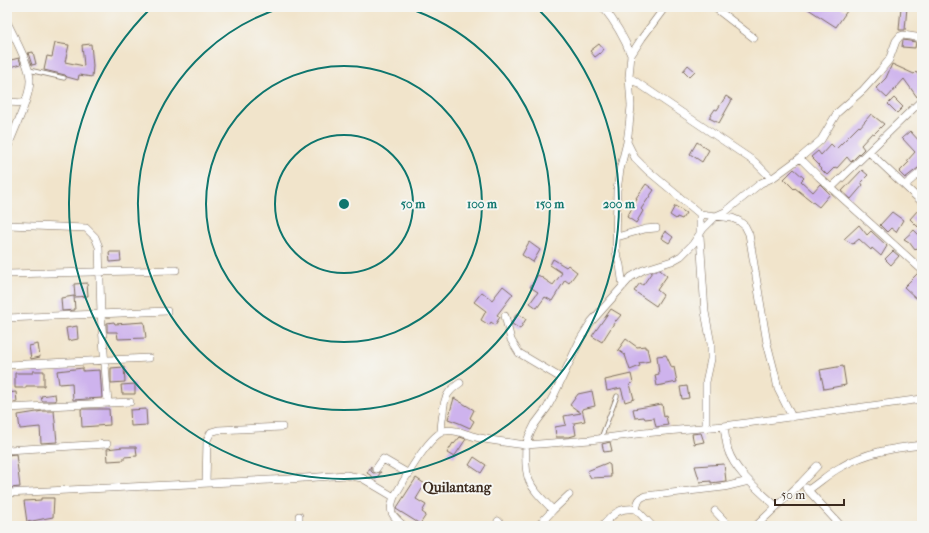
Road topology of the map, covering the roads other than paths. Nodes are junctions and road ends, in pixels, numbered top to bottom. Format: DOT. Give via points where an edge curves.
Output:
graph roads {
  1 [pos="603,7"];
  2 [pos="665,7"];
  3 [pos="714,7"];
  4 [pos="7,22"];
  5 [pos="754,38"];
  6 [pos="922,38"];
  7 [pos="631,56"];
  8 [pos="28,70"];
  9 [pos="629,77"];
  10 [pos="64,78"];
  11 [pos="922,100"];
  12 [pos="7,102"];
  13 [pos="25,103"];
  14 [pos="627,142"];
  15 [pos="7,149"];
  16 [pos="869,152"];
  17 [pos="800,158"];
  18 [pos="922,171"];
  19 [pos="771,178"];
  20 [pos="905,185"];
  21 [pos="831,188"];
  22 [pos="922,202"];
  23 [pos="700,214"];
  24 [pos="716,216"];
  25 [pos="7,225"];
  26 [pos="656,228"];
  27 [pos="700,236"];
  28 [pos="617,237"];
  29 [pos="176,270"];
  30 [pos="922,270"];
  31 [pos="99,272"];
  32 [pos="7,274"];
  33 [pos="623,286"];
  34 [pos="167,311"];
  35 [pos="101,314"];
  36 [pos="505,316"];
  37 [pos="7,318"];
  38 [pos="149,358"];
  39 [pos="104,360"];
  40 [pos="7,366"];
  41 [pos="561,378"];
  42 [pos="460,383"];
  43 [pos="617,396"];
  44 [pos="922,399"];
  45 [pos="130,402"];
  46 [pos="108,403"];
  47 [pos="7,408"];
  48 [pos="792,417"];
  49 [pos="724,426"];
  50 [pos="282,427"];
  51 [pos="706,427"];
  52 [pos="441,433"];
  53 [pos="601,438"];
  54 [pos="107,444"];
  55 [pos="526,445"];
  56 [pos="922,445"];
  57 [pos="7,450"];
  58 [pos="817,466"];
  59 [pos="376,469"];
  60 [pos="409,474"];
  61 [pos="749,481"];
  62 [pos="206,483"];
  63 [pos="801,483"];
  64 [pos="808,490"];
  65 [pos="7,493"];
  66 [pos="569,495"];
  67 [pos="394,497"];
  68 [pos="776,506"];
  69 [pos="636,509"];
  70 [pos="553,510"];
  71 [pos="715,511"];
  72 [pos="299,516"];
  73 [pos="299,526"];
  74 [pos="404,526"];
  75 [pos="538,526"];
  76 [pos="602,526"];
  77 [pos="652,526"];
  78 [pos="729,526"];
  79 [pos="756,526"];
  80 [pos="841,526"];
  1 -- 7 [label="street" via="615,22"];
  2 -- 7 [label="street"];
  3 -- 5 [label="street"];
  4 -- 8 [label="street"];
  6 -- 17 [label="street" via="900,36 889,60 880,71 837,113 821,140"];
  7 -- 9 [label="street"];
  8 -- 10 [label="lane"];
  8 -- 13 [label="street" via="30,80"];
  9 -- 14 [label="street" via="631,106"];
  9 -- 19 [label="street" via="755,162"];
  11 -- 16 [label="street"];
  12 -- 13 [label="street"];
  13 -- 15 [label="street"];
  14 -- 23 [label="street" via="635,158 647,170"];
  14 -- 28 [label="street" via="617,190"];
  16 -- 20 [label="street"];
  16 -- 21 [label="street"];
  17 -- 19 [label="street"];
  17 -- 21 [label="street"];
  18 -- 20 [label="street"];
  19 -- 24 [label="street"];
  20 -- 22 [label="street"];
  21 -- 30 [label="street"];
  23 -- 24 [label="street"];
  23 -- 27 [label="street"];
  24 -- 27 [label="street" via="703,229"];
  24 -- 48 [label="street" via="739,221 749,234 767,343 778,389"];
  25 -- 31 [label="street" via="86,228 95,237 99,247"];
  26 -- 28 [label="street"];
  27 -- 33 [label="street" via="681,256 643,270 631,277"];
  27 -- 51 [label="street" via="705,312 711,344 706,382"];
  28 -- 33 [label="street" via="616,252"];
  29 -- 31 [label="street"];
  31 -- 32 [label="street"];
  31 -- 35 [label="street"];
  33 -- 41 [label="street" via="591,322"];
  34 -- 35 [label="street"];
  35 -- 37 [label="street"];
  35 -- 39 [label="street"];
  36 -- 41 [label="street" via="511,340 519,353"];
  38 -- 39 [label="street"];
  39 -- 40 [label="street"];
  39 -- 46 [label="street"];
  41 -- 55 [label="street"];
  42 -- 52 [label="street" via="451,389 444,402"];
  43 -- 53 [label="lane"];
  44 -- 48 [label="street"];
  45 -- 46 [label="street"];
  46 -- 47 [label="street"];
  48 -- 49 [label="street"];
  49 -- 51 [label="street"];
  49 -- 61 [label="street" via="734,463"];
  50 -- 62 [label="street" via="211,432 207,440"];
  51 -- 53 [label="street"];
  52 -- 55 [label="street" via="454,431 479,438"];
  52 -- 60 [label="street" via="429,442"];
  53 -- 55 [label="street"];
  54 -- 57 [label="street"];
  55 -- 70 [label="street" via="526,475 533,489"];
  56 -- 64 [label="street" via="878,451 855,460"];
  58 -- 63 [label="street"];
  59 -- 60 [label="street" via="384,459"];
  60 -- 67 [label="street"];
  61 -- 68 [label="street"];
  61 -- 69 [label="street" via="724,487 645,496 641,497"];
  62 -- 65 [label="street"];
  62 -- 67 [label="street" via="346,475 362,478"];
  63 -- 64 [label="street"];
  63 -- 68 [label="street"];
  64 -- 80 [label="street"];
  66 -- 70 [label="street"];
  67 -- 74 [label="street" via="391,508 393,516"];
  68 -- 79 [label="street"];
  69 -- 76 [label="street" via="621,509"];
  69 -- 77 [label="street"];
  70 -- 75 [label="street"];
  71 -- 78 [label="street"];
  72 -- 73 [label="street"];
}
